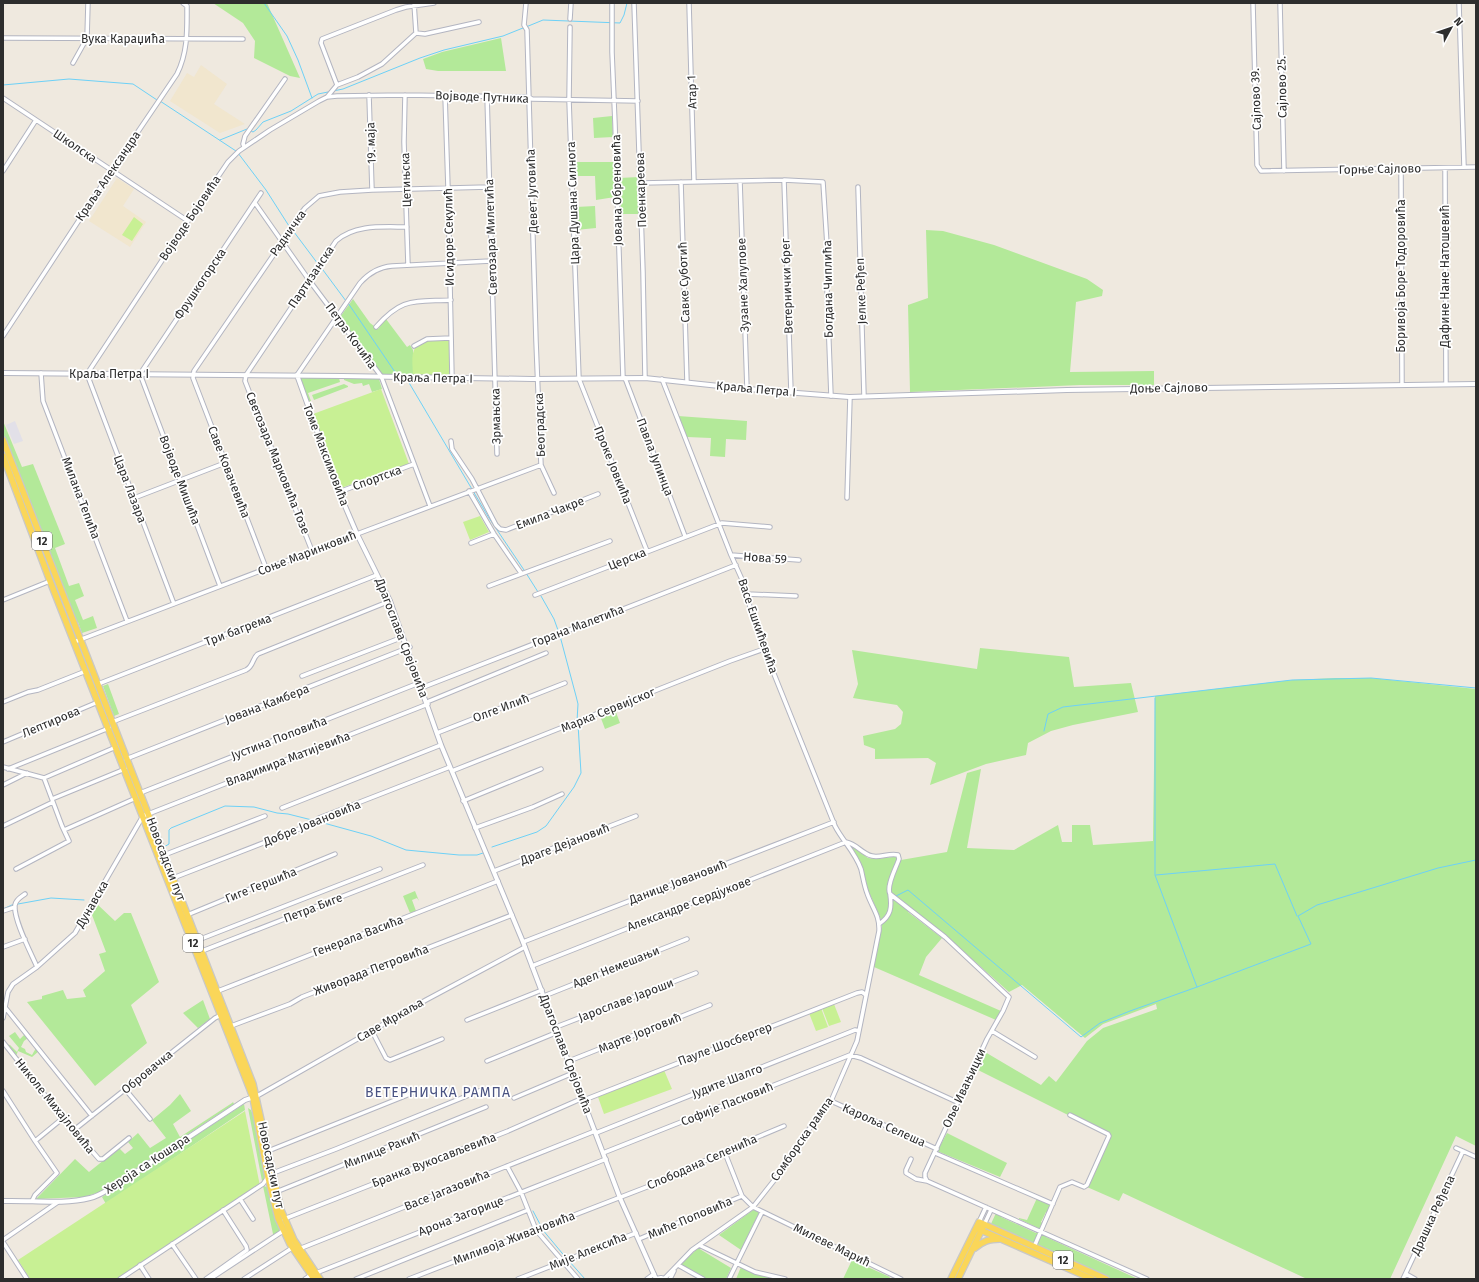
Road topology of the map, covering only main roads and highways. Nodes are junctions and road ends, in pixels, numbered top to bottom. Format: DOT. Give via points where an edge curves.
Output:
graph roads {
  1 [pos="3,440"];
  2 [pos="3,456"];
  3 [pos="138,795"];
  4 [pos="146,815"];
  5 [pos="255,1097"];
  6 [pos="270,1175"];
  7 [pos="980,1226"];
  8 [pos="1003,1239"];
  9 [pos="972,1251"];
  10 [pos="313,1276"];
  11 [pos="320,1279"];
  12 [pos="951,1279"];
  13 [pos="958,1279"];
  14 [pos="1092,1279"];
  15 [pos="1106,1279"];
  1 -- 3 [label="main road, Новосадски пут / 12" via="98,684"];
  2 -- 3 [label="main road, Новосадски пут / 12" via="116,748"];
  3 -- 4 [label="main road, Новосадски пут / 12"];
  4 -- 5 [label="main road, Новосадски пут / 12" via="221,1015"];
  4 -- 5 [label="main road, Новосадски пут / 12" via="254,1084"];
  5 -- 6 [label="main road, Новосадски пут / 12"];
  5 -- 6 [label="main road, Новосадски пут / 12" via="268,1151"];
  6 -- 10 [label="main road, Новосадски пут / 12" via="284,1219"];
  6 -- 10 [label="main road, Новосадски пут / 12" via="270,1185 283,1231"];
  7 -- 8 [label="main road"];
  7 -- 9 [label="main road"];
  7 -- 12 [label="main road"];
  7 -- 15 [label="main road, 12"];
  8 -- 9 [label="main road, 12" via="982,1241"];
  8 -- 14 [label="main road, 12"];
  9 -- 13 [label="main road, 12"];
  10 -- 11 [label="main road, Новосадски пут / 12"];
}
